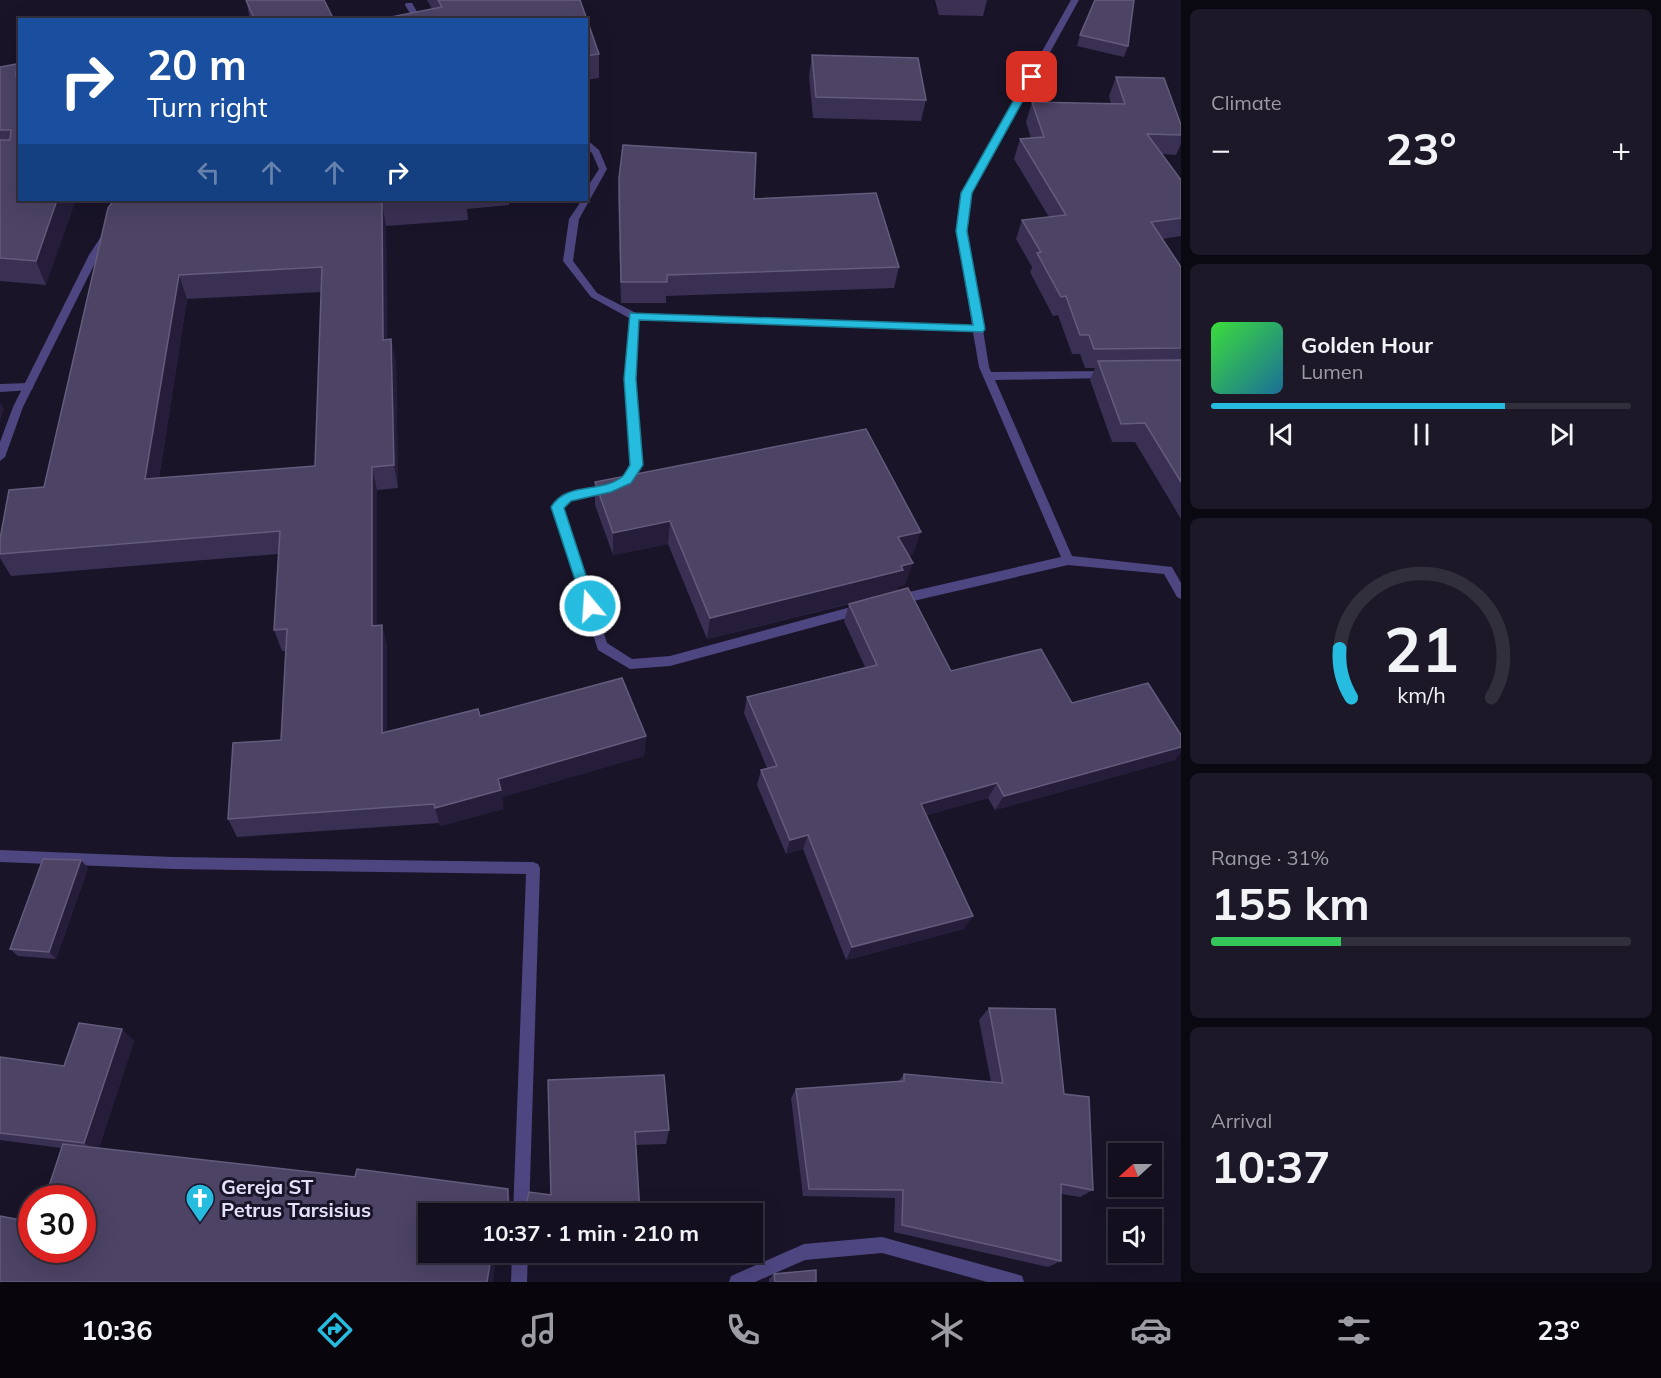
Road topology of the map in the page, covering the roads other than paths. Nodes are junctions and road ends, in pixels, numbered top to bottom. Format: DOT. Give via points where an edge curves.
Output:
graph roads {
  1 [pos="1075,0"];
  2 [pos="409,5"];
  3 [pos="417,18"];
  4 [pos="588,144"];
  5 [pos="588,195"];
  6 [pos="585,201"];
  7 [pos="112,227"];
  8 [pos="634,316"];
  9 [pos="979,329"];
  10 [pos="1124,373"];
  11 [pos="988,376"];
  12 [pos="28,387"];
  13 [pos="0,388"];
  14 [pos="0,457"];
  15 [pos="1068,560"];
  16 [pos="1181,569"];
  17 [pos="1168,570"];
  18 [pos="1181,594"];
  19 [pos="0,856"];
  20 [pos="521,1203"];
  21 [pos="520,1263"];
  22 [pos="519,1282"];
  23 [pos="737,1282"];
  24 [pos="1016,1282"];
  1 -- 9 [label="street" via="967,193 962,231"];
  2 -- 3 [label="street"];
  4 -- 5 [label="street" via="603,169"];
  6 -- 8 [label="street" via="574,219 568,261 594,295"];
  7 -- 12 [label="street"];
  8 -- 9 [label="street"];
  8 -- 15 [label="street" via="630,379 637,465 627,480 567,497 558,507 602,646 630,664 670,661 880,604"];
  9 -- 11 [label="street"];
  10 -- 11 [label="street"];
  11 -- 15 [label="street"];
  12 -- 13 [label="street"];
  12 -- 14 [label="street"];
  15 -- 17 [label="street"];
  16 -- 17 [label="street"];
  17 -- 18 [label="street"];
  19 -- 20 [label="street" via="173,863 533,868"];
  21 -- 22 [label="street"];
  23 -- 24 [label="street" via="804,1252 882,1245"];
}
